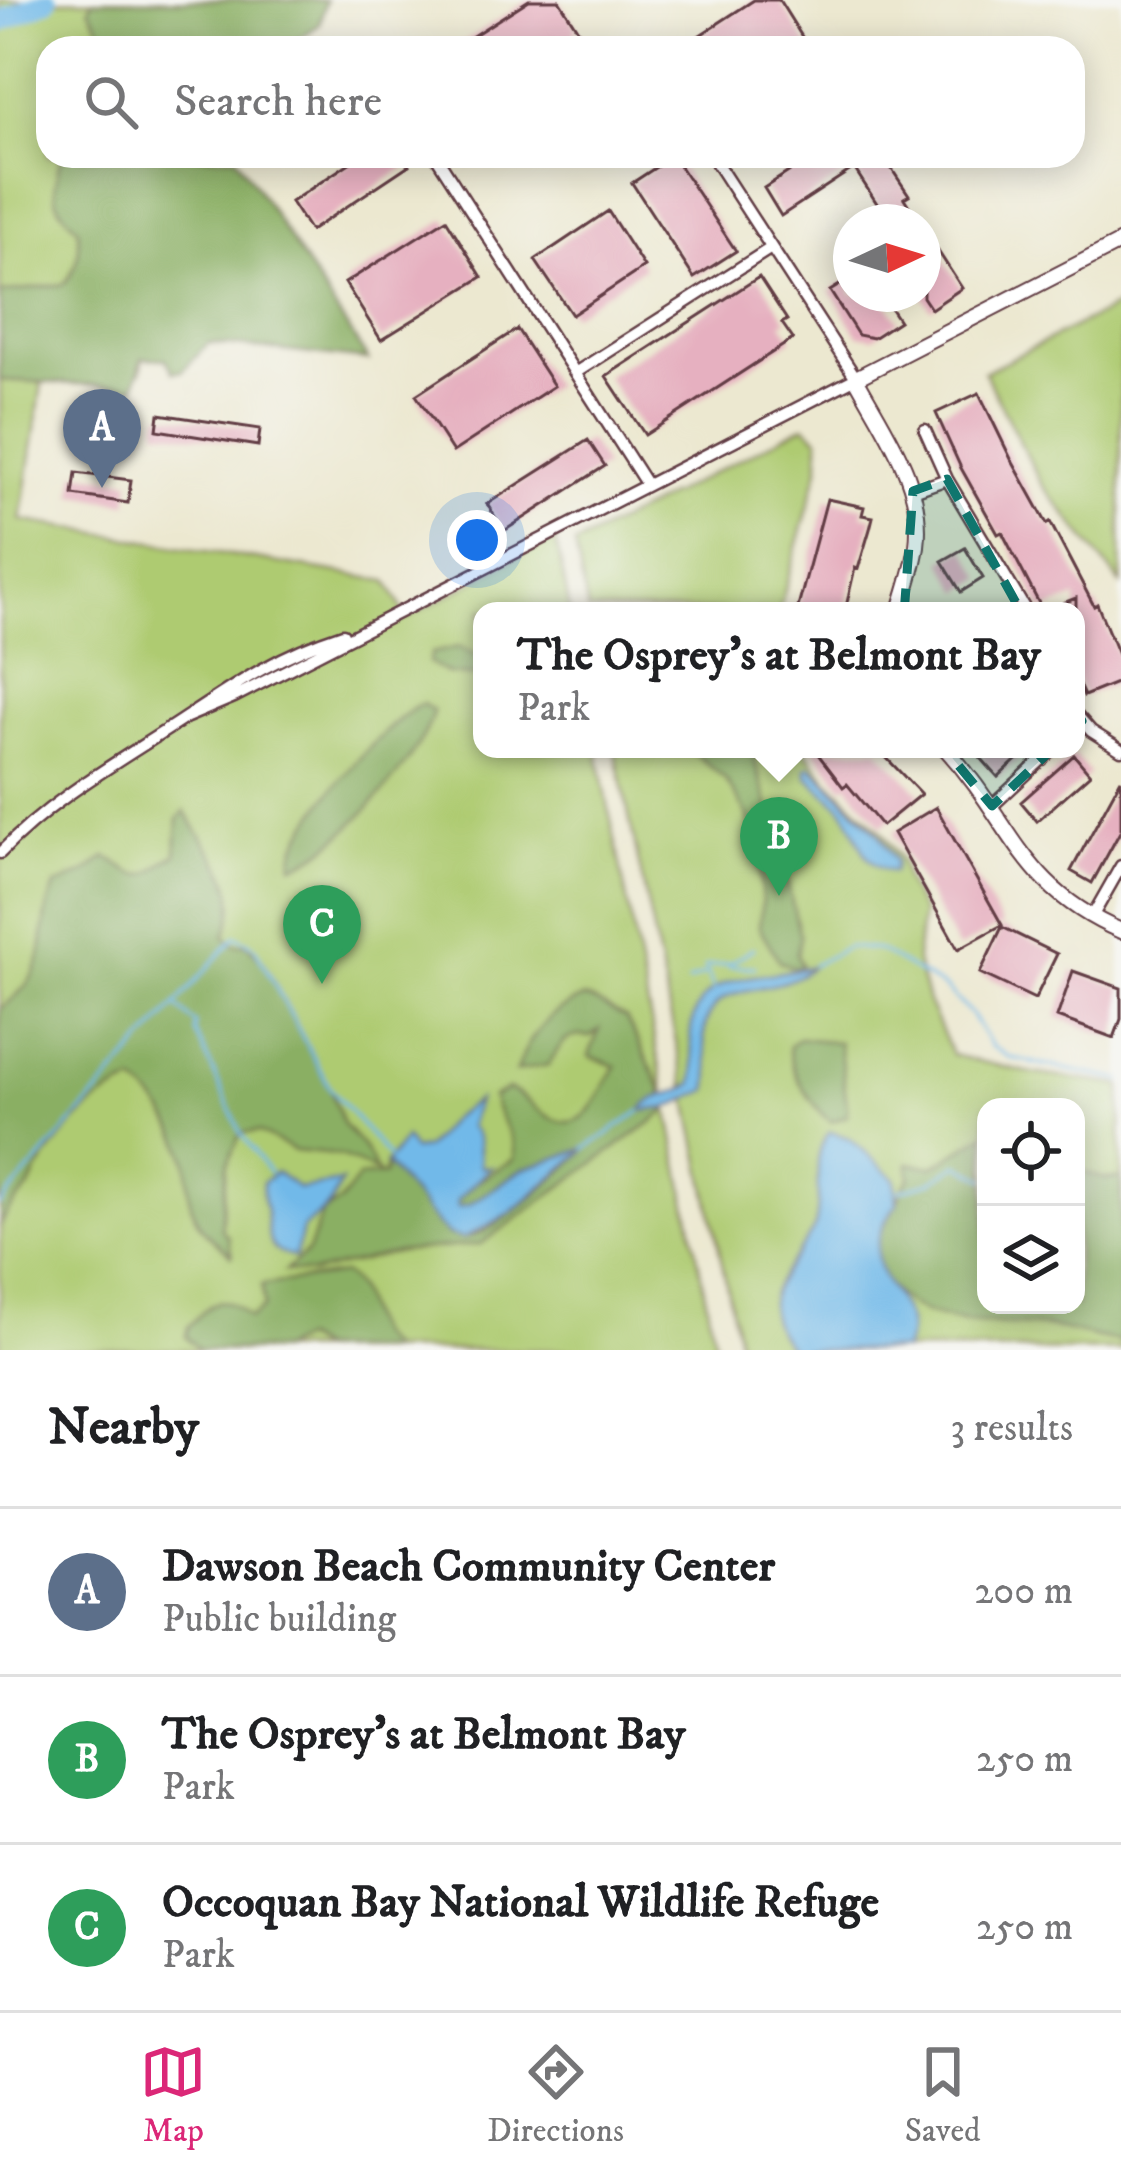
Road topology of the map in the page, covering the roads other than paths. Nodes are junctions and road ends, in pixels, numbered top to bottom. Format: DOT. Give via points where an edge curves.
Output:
graph roads {
  1 [pos="444,168"];
  2 [pos="720,168"];
  3 [pos="1121,242"];
  4 [pos="771,248"];
  5 [pos="575,373"];
  6 [pos="856,378"];
  7 [pos="925,430"];
  8 [pos="947,479"];
  9 [pos="647,485"];
  10 [pos="913,491"];
  11 [pos="902,602"];
  12 [pos="1021,602"];
  13 [pos="1085,726"];
  14 [pos="1121,750"];
  15 [pos="953,758"];
  16 [pos="1043,758"];
  17 [pos="992,806"];
  18 [pos="0,853"];
  19 [pos="1121,866"];
  20 [pos="1092,917"];
  21 [pos="1121,931"];
  1 -- 5 [label="street"];
  2 -- 4 [label="street"];
  3 -- 6 [label="street"];
  4 -- 5 [label="street"];
  4 -- 6 [label="street"];
  5 -- 9 [label="street"];
  6 -- 9 [label="street"];
  6 -- 10 [label="street"];
  7 -- 8 [label="street"];
  8 -- 10 [label="street"];
  8 -- 12 [label="street"];
  9 -- 18 [label="street" via="371,625 243,677 70,791"];
  10 -- 11 [label="street" via="916,548"];
  13 -- 14 [label="street"];
  15 -- 17 [label="street"];
  16 -- 17 [label="street"];
  17 -- 20 [label="street" via="1040,878"];
  19 -- 20 [label="street"];
  20 -- 21 [label="street"];
}
